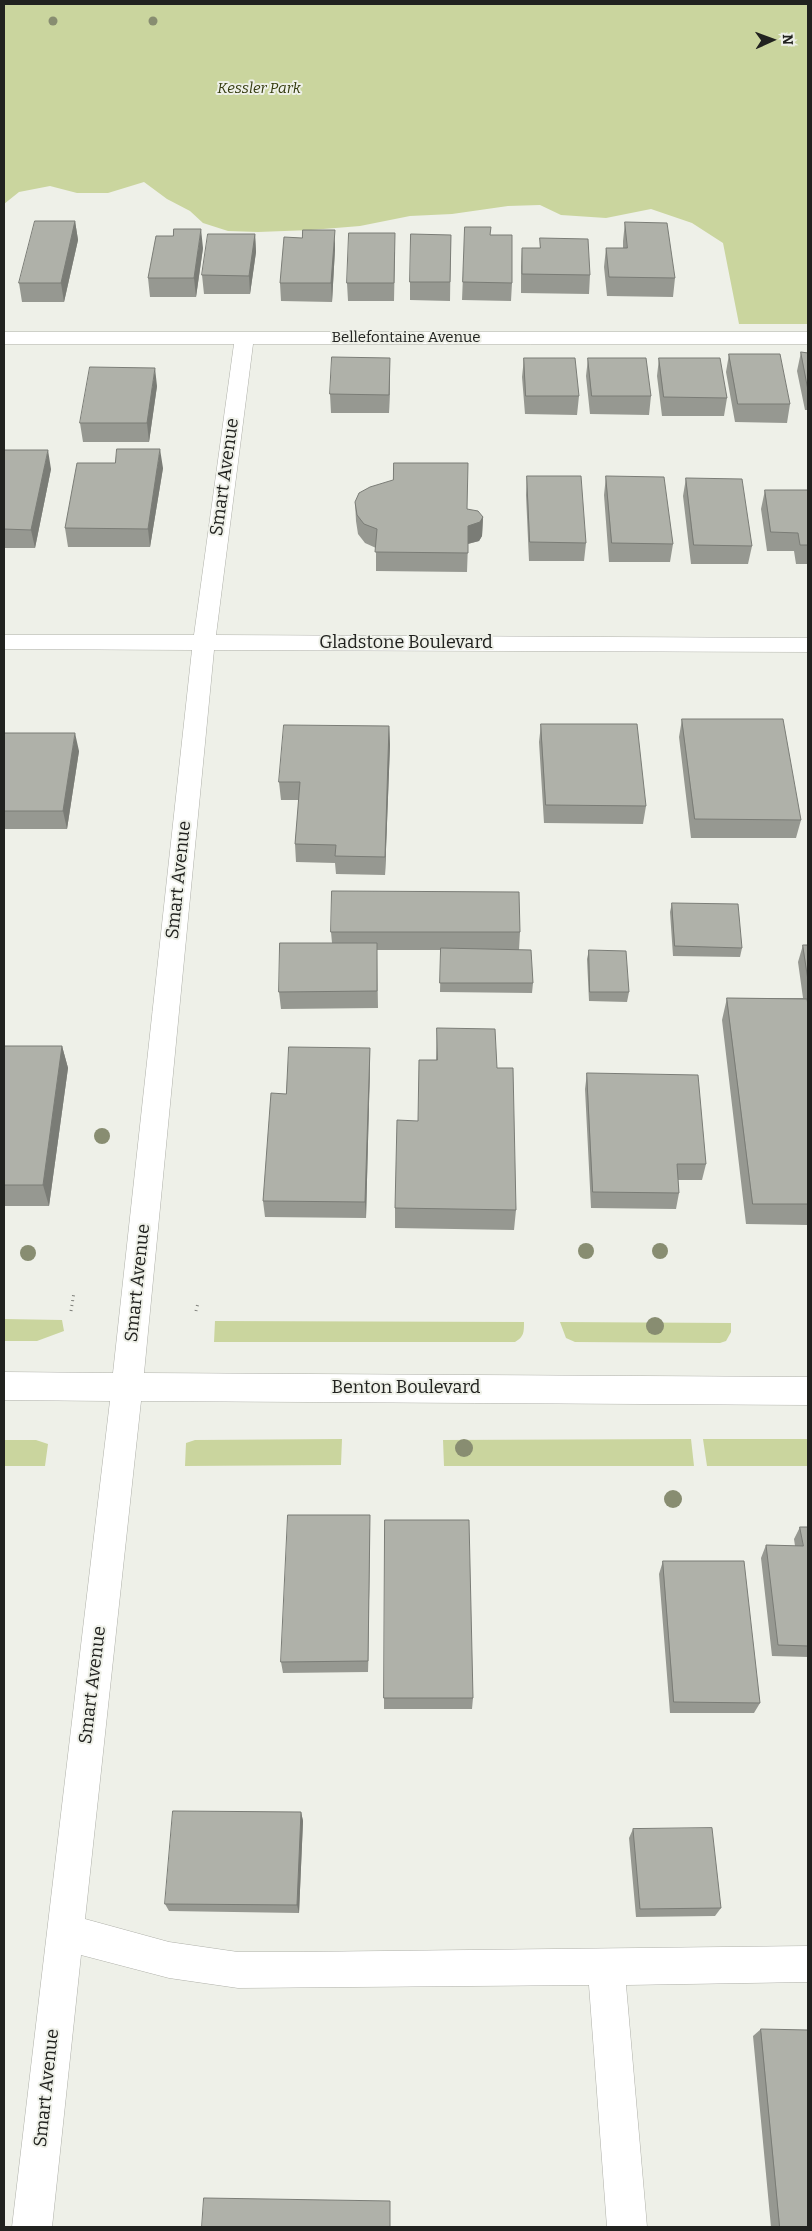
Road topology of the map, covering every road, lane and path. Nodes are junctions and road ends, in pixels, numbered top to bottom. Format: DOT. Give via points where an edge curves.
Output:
graph roads {
  1 [pos="4,338"];
  2 [pos="244,338"];
  3 [pos="808,338"];
  4 [pos="4,642"];
  5 [pos="204,642"];
  6 [pos="808,645"];
  7 [pos="74,1292"];
  8 [pos="198,1303"];
  9 [pos="71,1311"];
  10 [pos="196,1311"];
  11 [pos="4,1386"];
  12 [pos="127,1386"];
  13 [pos="808,1391"];
  14 [pos="64,1932"];
  15 [pos="808,1964"];
  16 [pos="606,1967"];
  17 [pos="32,2227"];
  18 [pos="627,2227"];
  1 -- 2 [label="street, Bellefontaine Avenue"];
  2 -- 3 [label="street, Bellefontaine Avenue"];
  2 -- 5 [label="street, Smart Avenue"];
  4 -- 5 [label="street, Gladstone Boulevard"];
  5 -- 6 [label="street, Gladstone Boulevard"];
  5 -- 12 [label="street, Smart Avenue"];
  7 -- 9 [label="path"];
  8 -- 10 [label="path"];
  11 -- 12 [label="street, Benton Boulevard"];
  12 -- 13 [label="street, Benton Boulevard"];
  12 -- 14 [label="street, Smart Avenue"];
  14 -- 16 [label="street" via="169,1960 238,1970"];
  14 -- 17 [label="street, Smart Avenue"];
  15 -- 16 [label="street"];
  16 -- 18 [label="street"];
}
